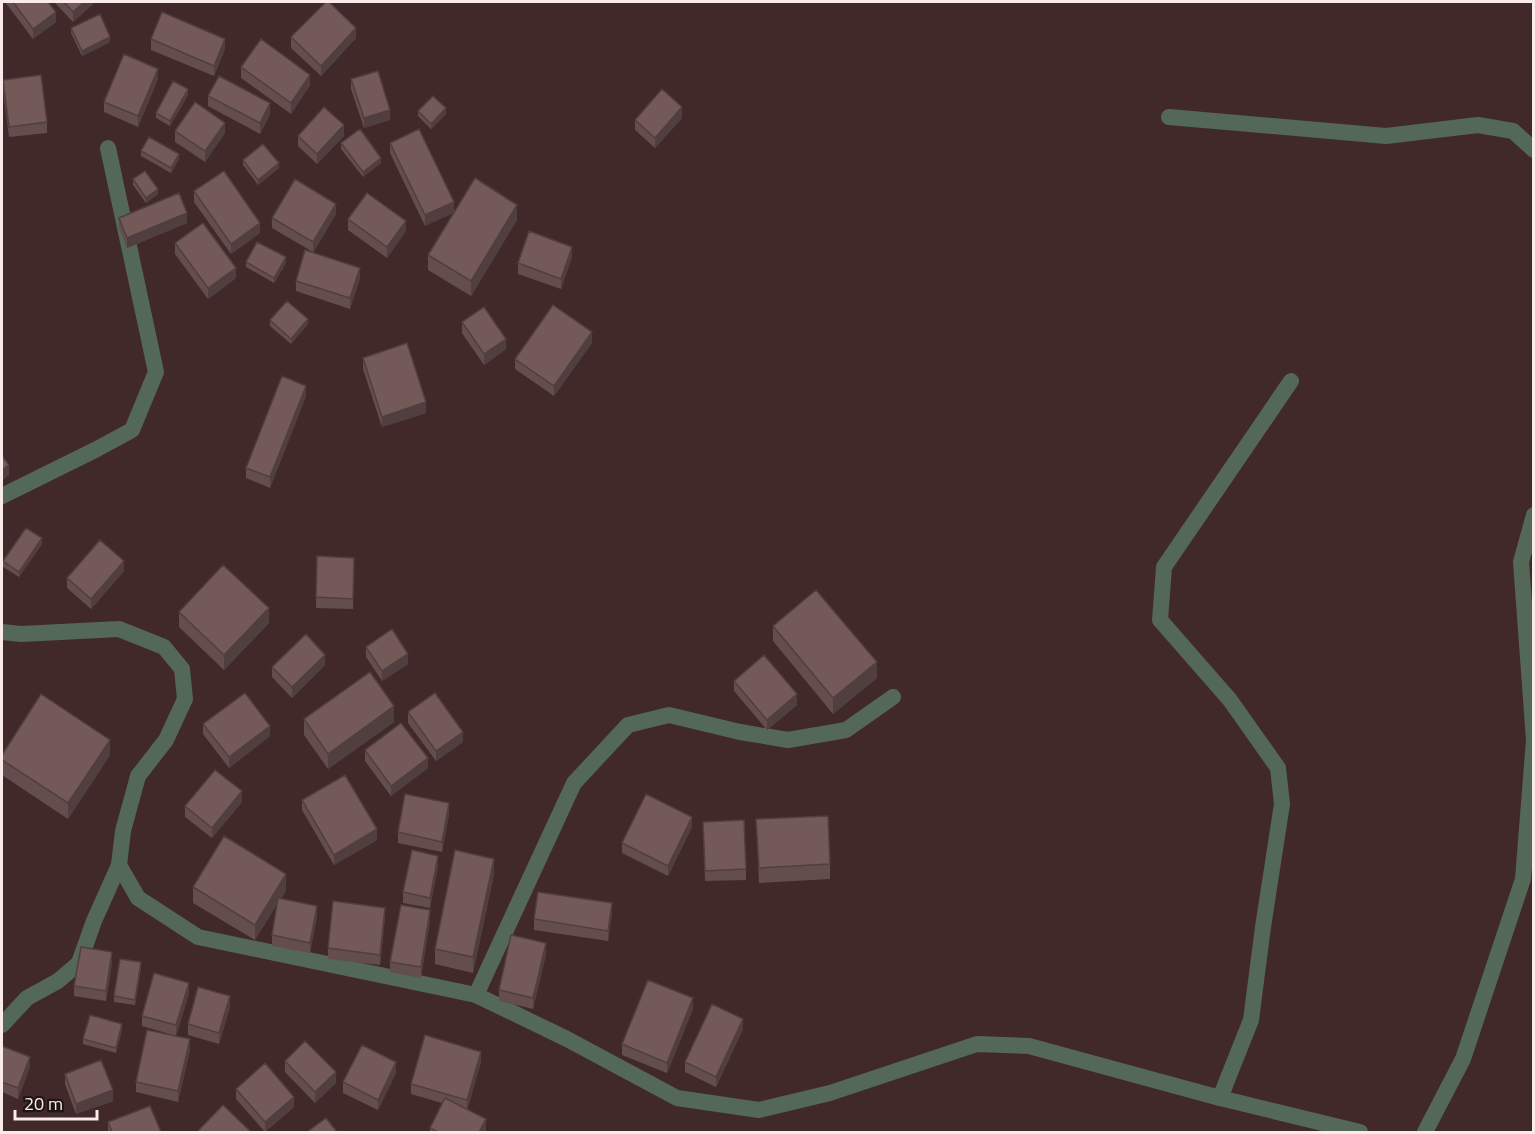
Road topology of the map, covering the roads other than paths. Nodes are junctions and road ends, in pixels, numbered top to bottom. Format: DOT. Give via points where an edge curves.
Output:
graph roads {
  1 [pos="1169,117"];
  2 [pos="108,148"];
  3 [pos="1533,150"];
  4 [pos="1291,381"];
  5 [pos="2,496"];
  6 [pos="1533,515"];
  7 [pos="2,632"];
  8 [pos="893,696"];
  9 [pos="1533,740"];
  10 [pos="119,866"];
  11 [pos="476,995"];
  12 [pos="2,1025"];
  13 [pos="1220,1098"];
  14 [pos="1360,1132"];
  15 [pos="1425,1132"];
  1 -- 3 [label="street" via="1386,136 1478,125 1513,131"];
  2 -- 5 [label="street" via="156,372 132,430"];
  4 -- 13 [label="street" via="1164,567 1162,586 1160,620 1230,700 1278,768 1282,804 1251,1020"];
  6 -- 9 [label="street" via="1521,562"];
  7 -- 10 [label="street" via="119,629 164,647 182,669 185,699 166,740 138,776 123,831"];
  8 -- 11 [label="street" via="846,730 788,740 669,715 628,725 574,783"];
  9 -- 15 [label="street" via="1523,879 1463,1059"];
  10 -- 11 [label="street" via="138,898 198,937"];
  10 -- 12 [label="street" via="79,963 58,981 27,998"];
  11 -- 13 [label="street" via="677,1098 759,1110 830,1093 977,1044 1029,1046"];
  13 -- 14 [label="street"];
}
